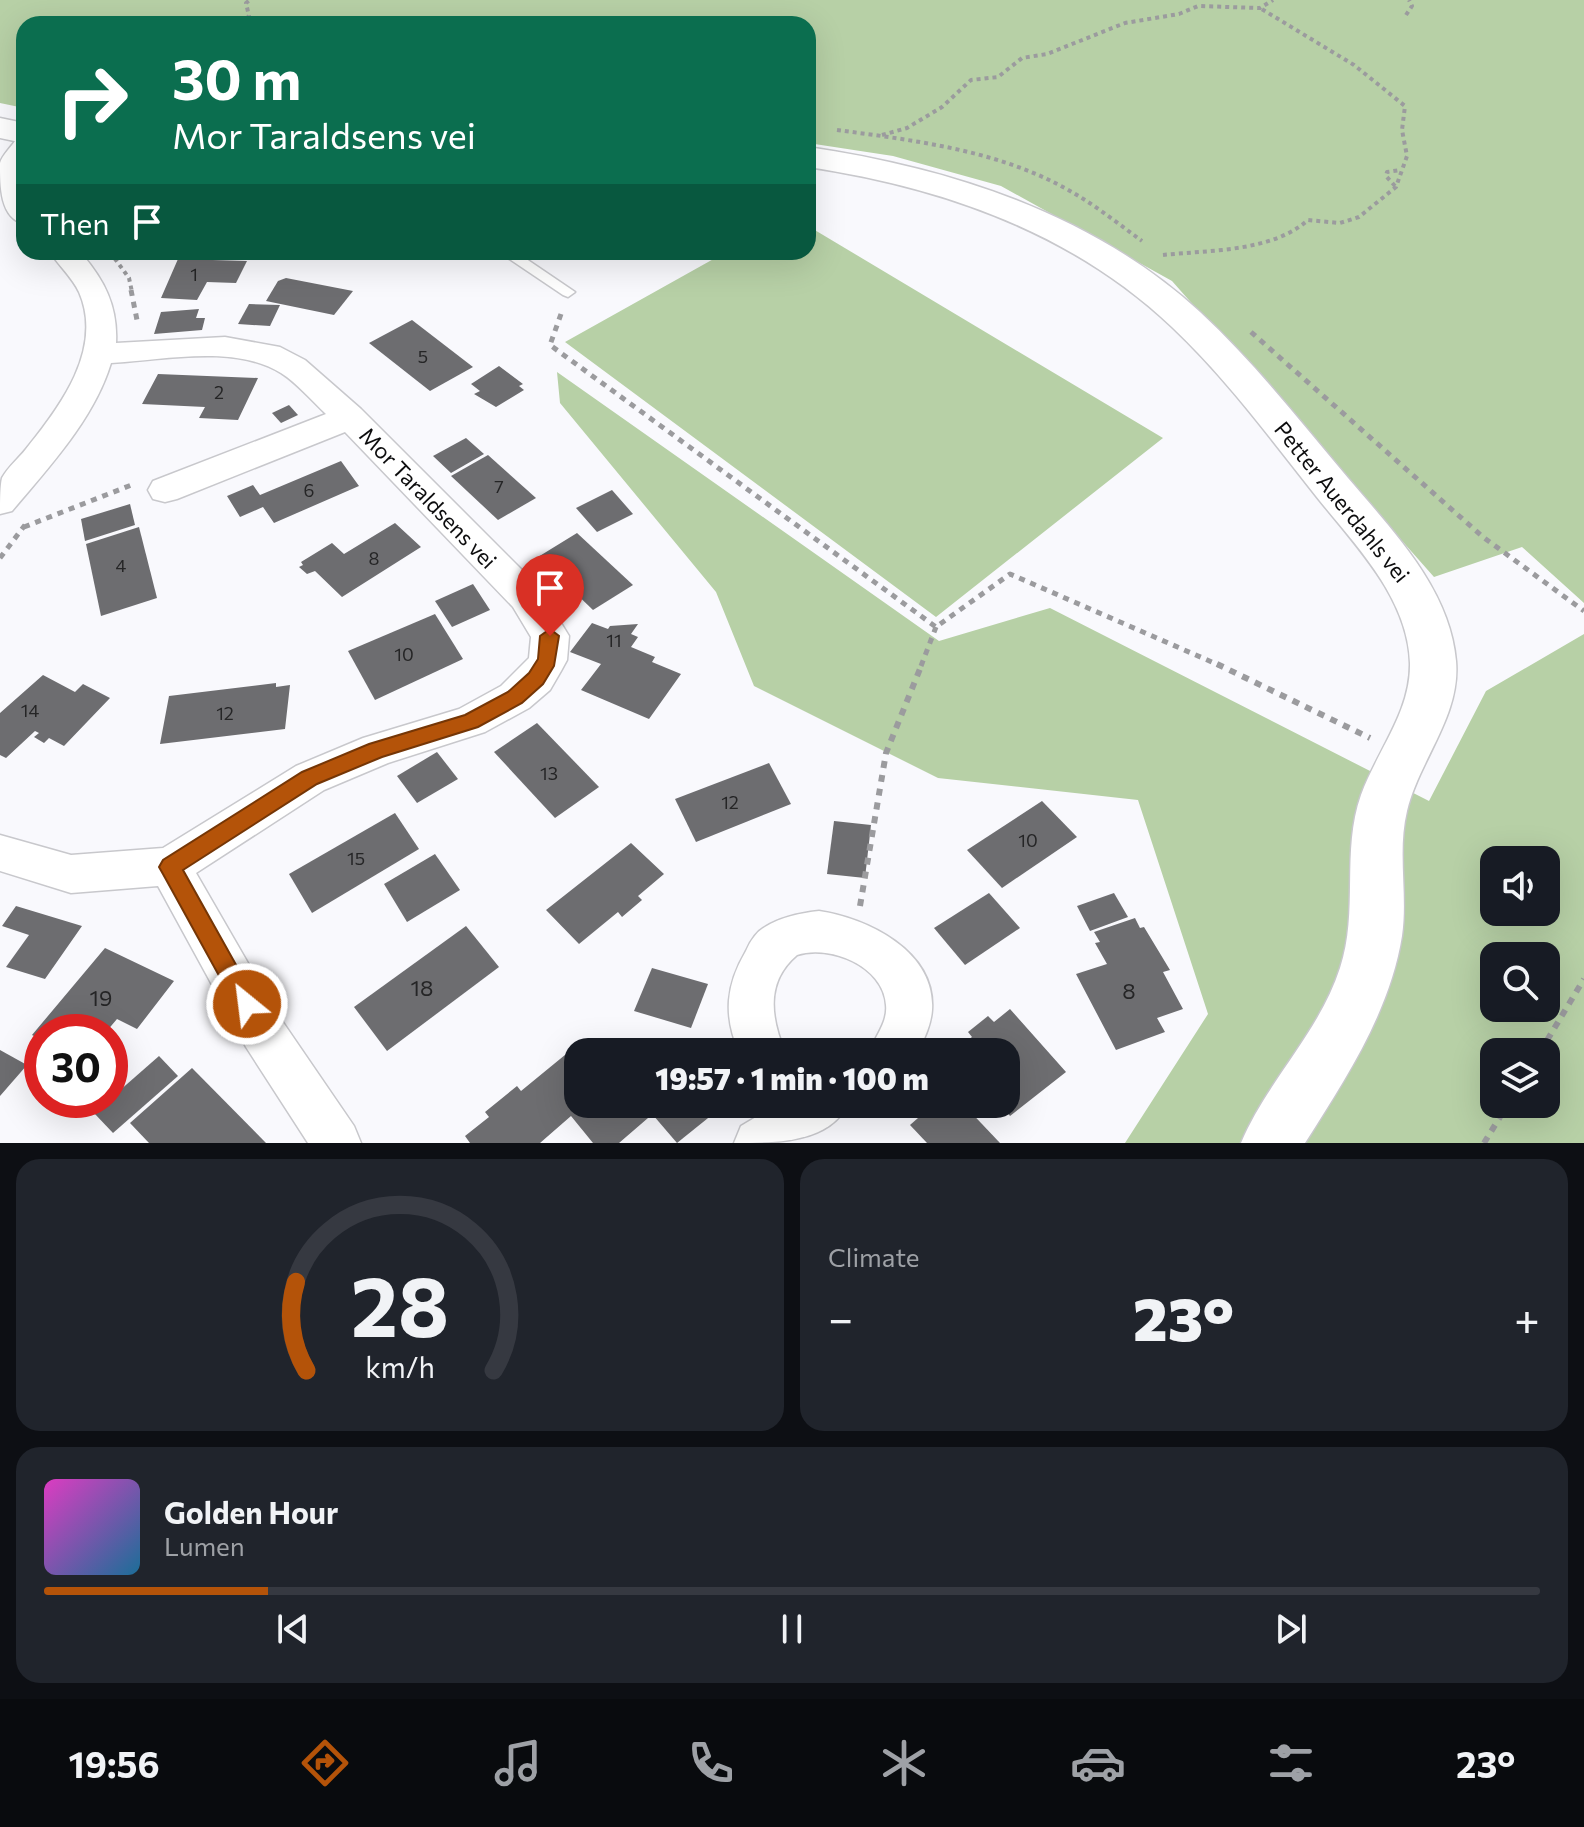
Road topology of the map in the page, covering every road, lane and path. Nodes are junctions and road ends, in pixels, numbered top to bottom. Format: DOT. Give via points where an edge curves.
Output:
graph roads {
  1 [pos="1273,0"];
  2 [pos="1409,0"];
  3 [pos="1260,8"];
  4 [pos="1406,15"];
  5 [pos="881,136"];
  6 [pos="16,158"];
  7 [pos="816,158"];
  8 [pos="1400,170"];
  9 [pos="1396,187"];
  10 [pos="16,206"];
  11 [pos="1163,255"];
  12 [pos="72,260"];
  13 [pos="518,260"];
  14 [pos="568,292"];
  15 [pos="98,354"];
  16 [pos="349,417"];
  17 [pos="198,474"];
  18 [pos="165,490"];
  19 [pos="0,502"];
  20 [pos="23,527"];
  21 [pos="936,627"];
  22 [pos="1403,754"];
  23 [pos="0,853"];
  24 [pos="170,867"];
  25 [pos="852,937"];
  26 [pos="1584,979"];
  27 [pos="757,1038"];
  28 [pos="902,1038"];
  29 [pos="1548,1038"];
  30 [pos="792,1118"];
  31 [pos="1499,1118"];
  32 [pos="337,1143"];
  33 [pos="758,1143"];
  34 [pos="1271,1143"];
  35 [pos="1484,1143"];
  1 -- 3 [label="path"];
  2 -- 4 [label="path" via="1412,6"];
  3 -- 5 [label="path" via="1198,6 1125,23 1047,54 1022,58 998,77 971,80 942,107"];
  3 -- 8 [label="path" via="1368,74 1405,106 1407,156"];
  6 -- 10 [label="street" via="3,191"];
  7 -- 22 [label="street, Petter Auerdahls vei" via="890,170 1017,211 1112,262 1202,337 1412,589 1434,662 1431,690"];
  8 -- 9 [label="path"];
  8 -- 9 [label="path" via="1386,176"];
  9 -- 11 [label="path" via="1359,217 1340,223 1308,220 1291,235"];
  12 -- 15 [label="street" via="98,301"];
  13 -- 14 [label="lane"];
  14 -- 21 [label="path" via="550,345"];
  15 -- 16 [label="street, Mor Taraldsens vei" via="225,347 269,354 294,367"];
  15 -- 19 [label="street" via="66,417"];
  16 -- 17 [label="street" via="299,441"];
  16 -- 24 [label="street, Mor Taraldsens vei" via="526,597 550,636 548,660 526,688 493,709 310,778"];
  17 -- 18 [label="street"];
  17 -- 20 [label="path" via="134,484"];
  21 -- 22 [label="path" via="1010,574 1199,655"];
  21 -- 25 [label="path" via="886,753"];
  22 -- 34 [label="street, Petter Auerdahls vei" via="1381,812 1375,936 1364,972 1341,1033"];
  23 -- 24 [label="street" via="71,874"];
  24 -- 32 [label="street" via="262,1031"];
  25 -- 27 [label="street" via="818,932 783,940 767,955 754,979 748,1012"];
  25 -- 28 [label="street" via="878,954 899,978 910,1002"];
  26 -- 29 [label="path"];
  30 -- 33 [label="street"];
  31 -- 35 [label="path"];
}
